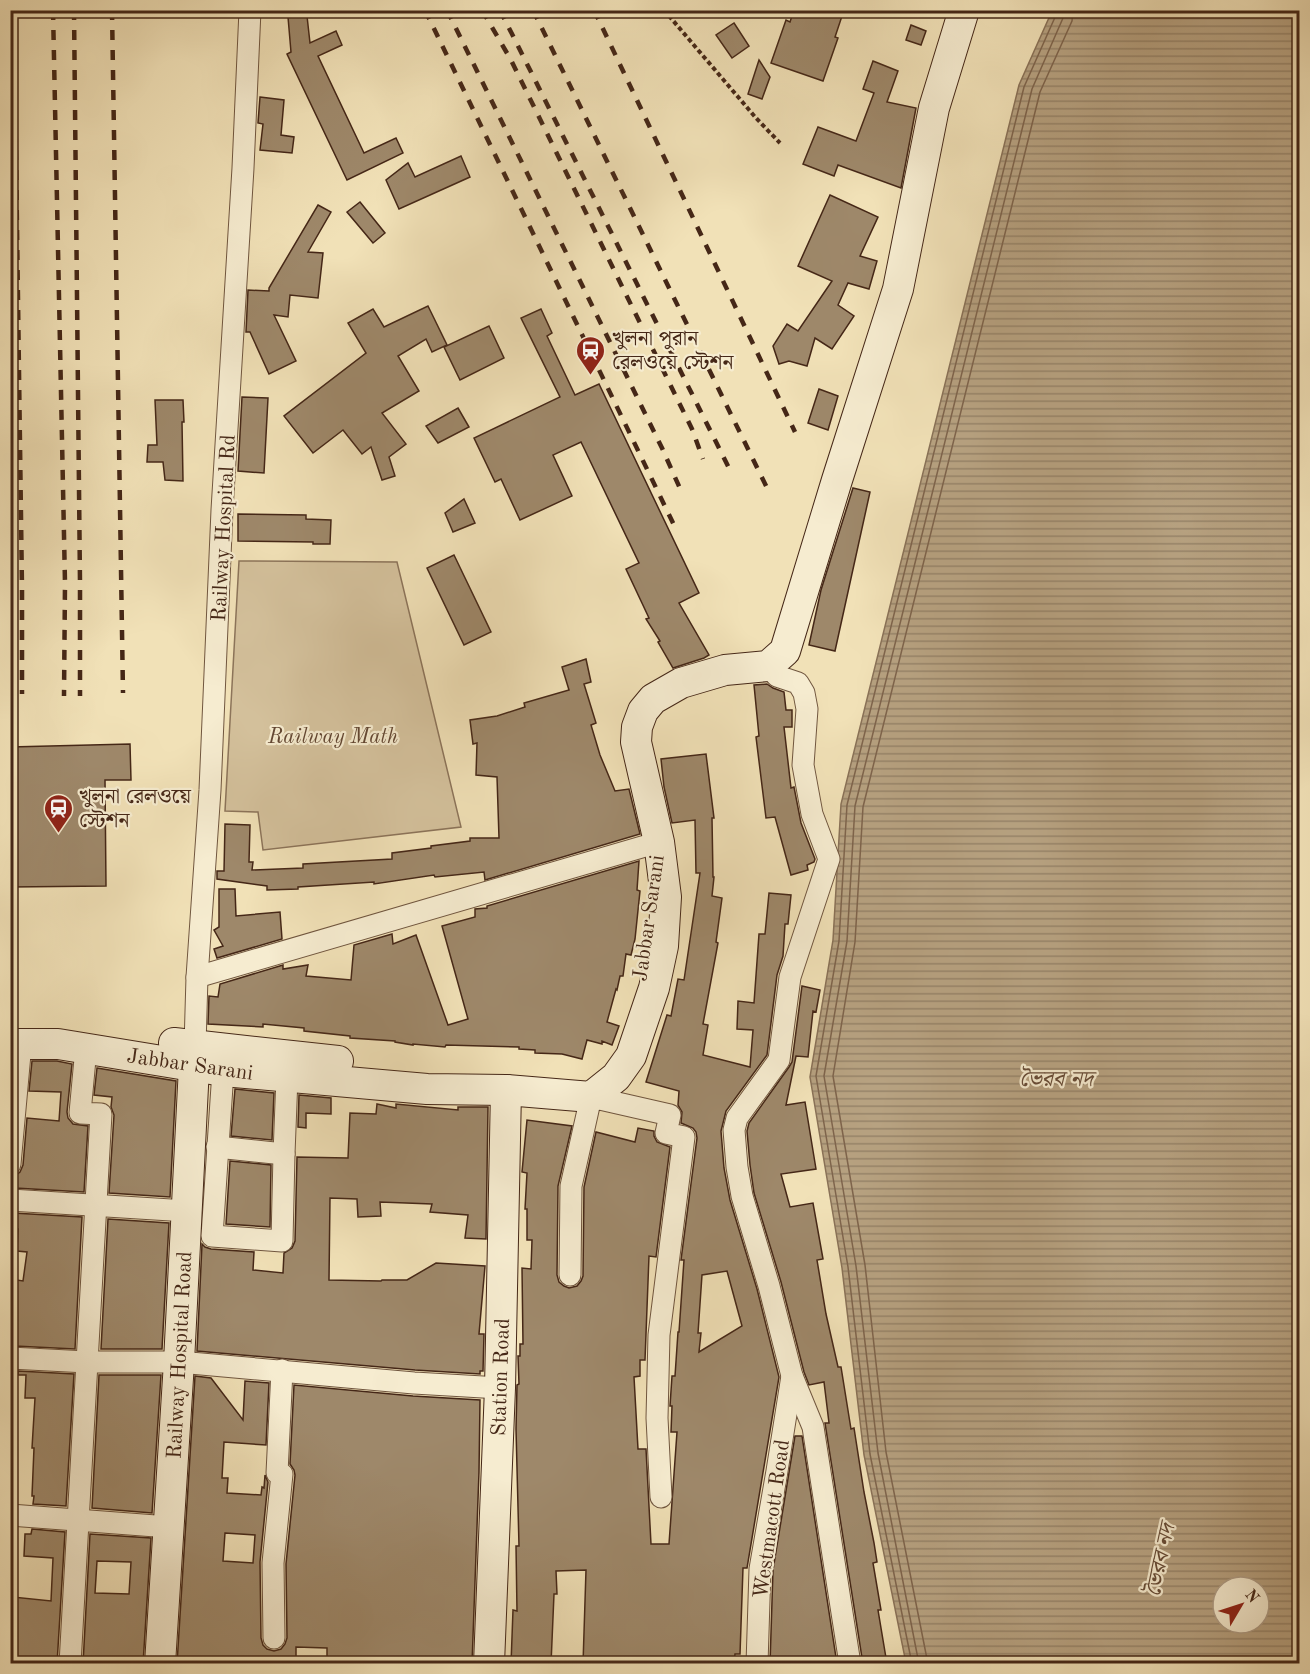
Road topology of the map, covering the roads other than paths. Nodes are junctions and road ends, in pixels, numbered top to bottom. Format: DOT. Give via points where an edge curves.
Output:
graph roads {
  1 [pos="250,10"];
  2 [pos="964,10"];
  3 [pos="768,666"];
  4 [pos="658,842"];
  5 [pos="197,977"];
  6 [pos="14,1037"];
  7 [pos="86,1048"];
  8 [pos="195,1056"];
  9 [pos="224,1071"];
  10 [pos="287,1077"];
  11 [pos="506,1090"];
  12 [pos="591,1097"];
  13 [pos="217,1148"];
  14 [pos="284,1154"];
  15 [pos="10,1164"];
  16 [pos="10,1200"];
  17 [pos="96,1205"];
  18 [pos="187,1211"];
  19 [pos="570,1275"];
  20 [pos="10,1358"];
  21 [pos="87,1362"];
  22 [pos="179,1362"];
  23 [pos="282,1371"];
  24 [pos="792,1376"];
  25 [pos="500,1389"];
  26 [pos="661,1497"];
  27 [pos="10,1515"];
  28 [pos="78,1521"];
  29 [pos="169,1527"];
  30 [pos="274,1638"];
  31 [pos="70,1664"];
  32 [pos="160,1664"];
  33 [pos="489,1664"];
  34 [pos="757,1664"];
  35 [pos="850,1664"];
  1 -- 5 [label="street, Railway Hospital Rd"];
  2 -- 3 [label="street" via="934,108 898,289 785,651"];
  3 -- 4 [label="street" via="726,670 681,683 653,699 643,711 636,742"];
  3 -- 24 [label="street" via="777,676 798,684 804,693 807,709 803,765 812,814 829,859 789,977 779,1060 737,1118 734,1130 742,1196"];
  4 -- 5 [label="street"];
  4 -- 8 [label="street, Jabbar Sarani" via="632,1020 621,1047 605,1064 580,1078"];
  4 -- 12 [label="street, Jabbar Sarani" via="666,897 663,946 654,987 631,1056 616,1077"];
  5 -- 8 [label="street, Railway Hospital Rd"];
  6 -- 7 [label="street, Jabbar Sarani"];
  6 -- 8 [label="street, Jabbar Sarani" via="46,1026"];
  6 -- 15 [label="street"];
  7 -- 8 [label="street, Jabbar Sarani"];
  7 -- 17 [label="street" via="80,1113 101,1114"];
  8 -- 9 [label="street, Jabbar Sarani"];
  8 -- 18 [label="street, Railway Hospital Road"];
  9 -- 10 [label="street, Jabbar Sarani"];
  9 -- 13 [label="street"];
  10 -- 11 [label="street, Jabbar Sarani" via="427,1089"];
  10 -- 14 [label="street"];
  11 -- 12 [label="street, Jabbar Sarani"];
  11 -- 25 [label="street, Station Road"];
  12 -- 19 [label="street" via="570,1186"];
  12 -- 26 [label="street" via="670,1115 666,1133 684,1137 659,1335 657,1418"];
  13 -- 14 [label="street"];
  13 -- 14 [label="street" via="212,1236 282,1240"];
  16 -- 17 [label="street"];
  17 -- 18 [label="street"];
  17 -- 21 [label="street"];
  18 -- 22 [label="street, Railway Hospital Road"];
  20 -- 21 [label="street"];
  21 -- 22 [label="street"];
  21 -- 28 [label="street"];
  22 -- 23 [label="street"];
  22 -- 29 [label="street, Railway Hospital Road"];
  23 -- 25 [label="street"];
  23 -- 30 [label="street" via="277,1473 282,1474 273,1563"];
  24 -- 34 [label="street, Westmacott Road" via="760,1569"];
  24 -- 35 [label="street" via="813,1427"];
  25 -- 33 [label="street, Station Road"];
  27 -- 28 [label="street"];
  28 -- 29 [label="street"];
  28 -- 31 [label="street"];
  29 -- 32 [label="street, Railway Hospital Road"];
}
